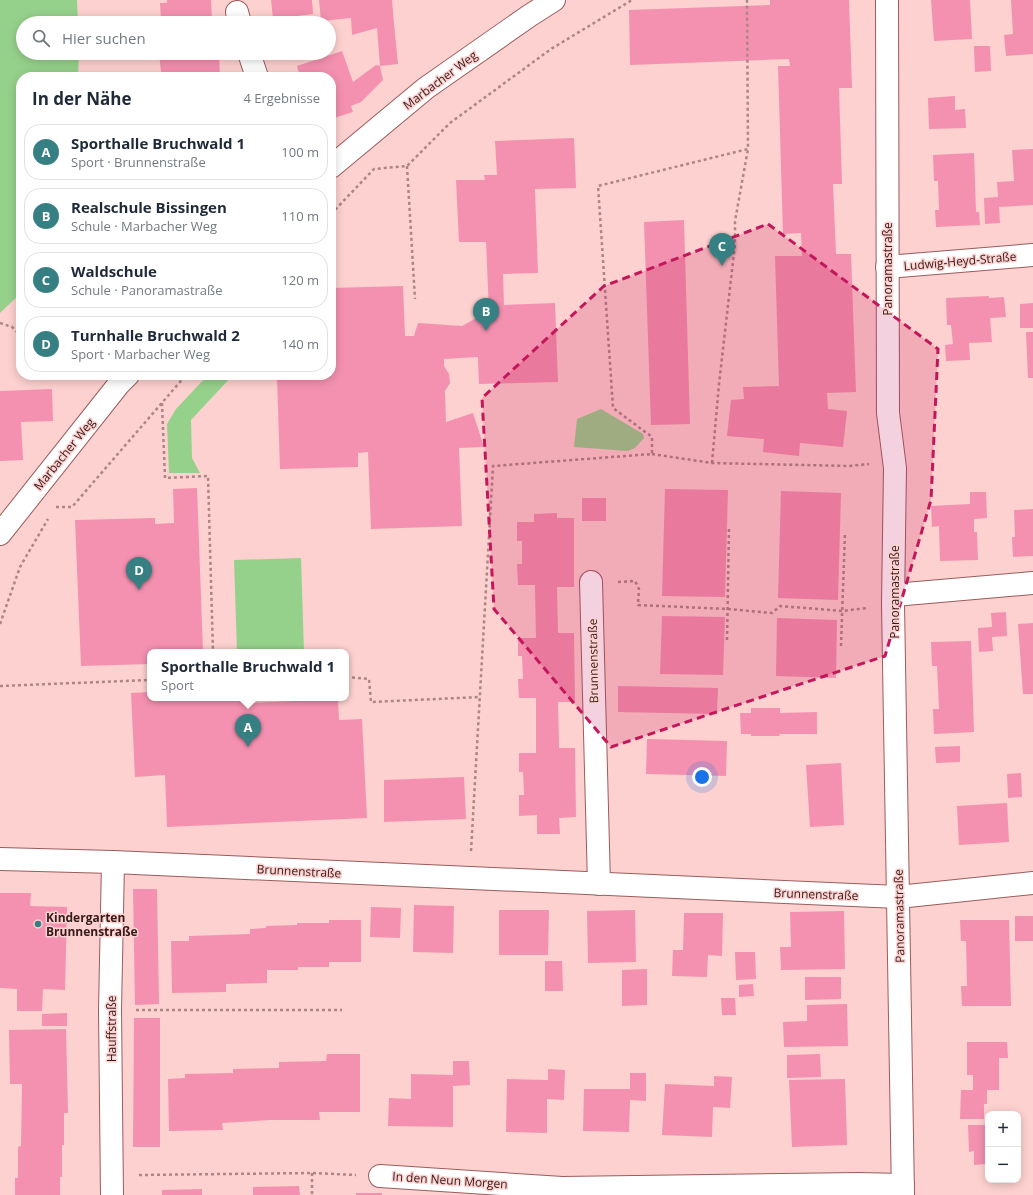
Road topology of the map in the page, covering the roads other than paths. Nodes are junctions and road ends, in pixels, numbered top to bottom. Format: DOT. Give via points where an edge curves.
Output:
graph roads {
  1 [pos="554,0"];
  2 [pos="887,0"];
  3 [pos="251,60"];
  4 [pos="255,72"];
  5 [pos="336,163"];
  6 [pos="1033,255"];
  7 [pos="887,267"];
  8 [pos="123,380"];
  9 [pos="0,534"];
  10 [pos="591,582"];
  11 [pos="1033,583"];
  12 [pos="893,600"];
  13 [pos="0,859"];
  14 [pos="113,862"];
  15 [pos="1033,883"];
  16 [pos="599,884"];
  17 [pos="898,897"];
  18 [pos="380,1176"];
  19 [pos="112,1185"];
  20 [pos="859,1190"];
  21 [pos="903,1190"];
  22 [pos="562,1191"];
  1 -- 5 [label="street, Marbacher Weg" via="426,88"];
  2 -- 7 [label="street, Panoramastraße"];
  3 -- 4 [label="street"];
  6 -- 7 [label="street, Ludwig-Heyd-Straße"];
  7 -- 12 [label="street, Panoramastraße" via="888,413 894,462"];
  8 -- 9 [label="street, Marbacher Weg"];
  10 -- 16 [label="street, Brunnenstraße"];
  11 -- 12 [label="street"];
  12 -- 17 [label="street, Panoramastraße"];
  13 -- 14 [label="street, Brunnenstraße"];
  14 -- 16 [label="street, Brunnenstraße"];
  14 -- 19 [label="street, Hauffstraße" via="110,1010"];
  15 -- 17 [label="street, Brunnenstraße"];
  16 -- 17 [label="street, Brunnenstraße"];
  17 -- 21 [label="street, Panoramastraße"];
  18 -- 22 [label="street, In den Neun Morgen"];
  20 -- 21 [label="street, Panoramastraße"];
  20 -- 22 [label="street, In den Neun Morgen"];
}
